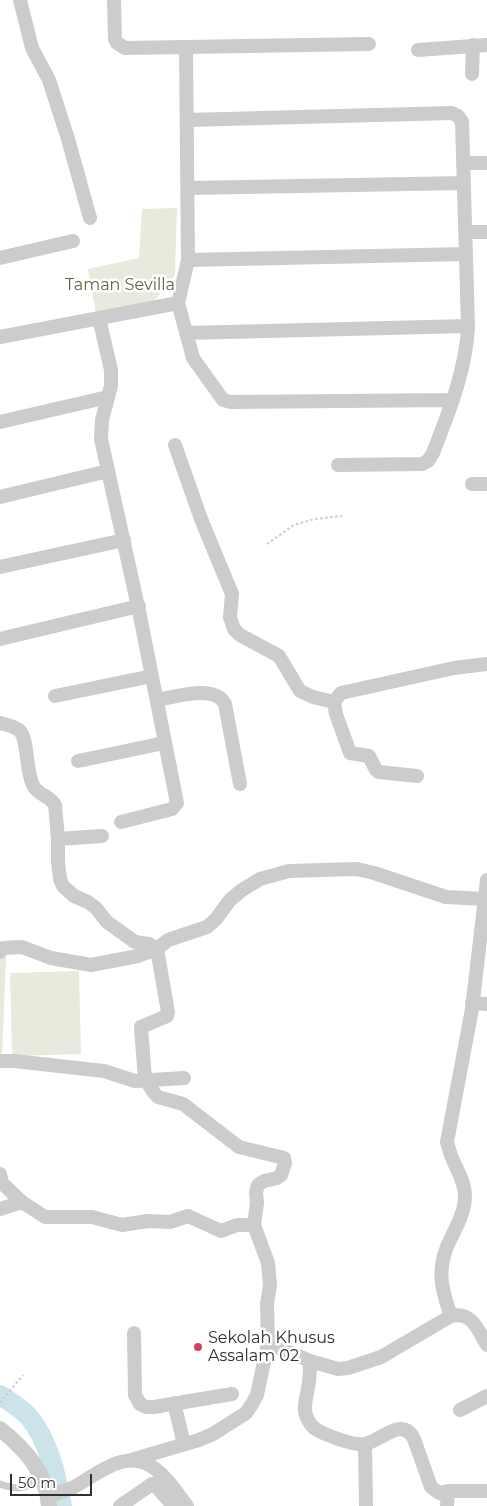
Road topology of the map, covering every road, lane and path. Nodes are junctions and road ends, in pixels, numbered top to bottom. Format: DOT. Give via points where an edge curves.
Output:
graph roads {
  1 [pos="20,0"];
  2 [pos="114,0"];
  3 [pos="369,44"];
  4 [pos="480,45"];
  5 [pos="186,48"];
  6 [pos="418,50"];
  7 [pos="472,74"];
  8 [pos="187,120"];
  9 [pos="464,163"];
  10 [pos="487,163"];
  11 [pos="464,183"];
  12 [pos="188,188"];
  13 [pos="90,218"];
  14 [pos="466,232"];
  15 [pos="487,232"];
  16 [pos="73,241"];
  17 [pos="466,254"];
  18 [pos="0,258"];
  19 [pos="188,260"];
  20 [pos="178,303"];
  21 [pos="99,318"];
  22 [pos="468,326"];
  23 [pos="186,334"];
  24 [pos="0,337"];
  25 [pos="108,397"];
  26 [pos="453,400"];
  27 [pos="0,422"];
  28 [pos="175,445"];
  29 [pos="338,465"];
  30 [pos="108,471"];
  31 [pos="472,484"];
  32 [pos="487,484"];
  33 [pos="0,497"];
  34 [pos="342,516"];
  35 [pos="124,540"];
  36 [pos="267,544"];
  37 [pos="0,567"];
  38 [pos="139,606"];
  39 [pos="0,639"];
  40 [pos="487,664"];
  41 [pos="152,676"];
  42 [pos="55,696"];
  43 [pos="157,700"];
  44 [pos="334,702"];
  45 [pos="0,723"];
  46 [pos="164,743"];
  47 [pos="78,761"];
  48 [pos="417,776"];
  49 [pos="240,784"];
  50 [pos="121,822"];
  51 [pos="102,836"];
  52 [pos="58,840"];
  53 [pos="486,889"];
  54 [pos="157,948"];
  55 [pos="0,952"];
  56 [pos="472,1003"];
  57 [pos="487,1004"];
  58 [pos="0,1062"];
  59 [pos="184,1078"];
  60 [pos="145,1080"];
  61 [pos="0,1174"];
  62 [pos="22,1202"];
  63 [pos="0,1209"];
  64 [pos="254,1225"];
  65 [pos="451,1316"];
  66 [pos="134,1333"];
  67 [pos="268,1344"];
  68 [pos="487,1345"];
  69 [pos="310,1361"];
  70 [pos="23,1374"];
  71 [pos="232,1394"];
  72 [pos="487,1396"];
  73 [pos="0,1403"];
  74 [pos="174,1403"];
  75 [pos="460,1410"];
  76 [pos="0,1429"];
  77 [pos="184,1444"];
  78 [pos="365,1444"];
  79 [pos="132,1460"];
  80 [pos="42,1477"];
  81 [pos="0,1484"];
  82 [pos="448,1491"];
  83 [pos="487,1492"];
  84 [pos="52,1498"];
  85 [pos="120,1506"];
  86 [pos="173,1506"];
  87 [pos="187,1506"];
  88 [pos="366,1506"];
  89 [pos="448,1506"];
  1 -- 13 [label="street" via="32,48 49,80"];
  2 -- 5 [label="street" via="115,39 121,46 130,49"];
  3 -- 5 [label="street"];
  4 -- 6 [label="street"];
  4 -- 7 [label="street"];
  5 -- 8 [label="street"];
  8 -- 9 [label="street" via="452,113 463,125"];
  8 -- 12 [label="street"];
  9 -- 10 [label="street"];
  9 -- 11 [label="street"];
  11 -- 12 [label="street"];
  11 -- 14 [label="street"];
  12 -- 19 [label="street"];
  14 -- 15 [label="street"];
  14 -- 17 [label="street"];
  16 -- 18 [label="street"];
  17 -- 19 [label="street"];
  17 -- 22 [label="street"];
  19 -- 20 [label="street"];
  20 -- 21 [label="street"];
  20 -- 23 [label="street"];
  21 -- 24 [label="street"];
  21 -- 25 [label="street" via="111,370"];
  22 -- 23 [label="street"];
  22 -- 26 [label="street" via="462,369"];
  23 -- 26 [label="street" via="193,358 214,389 227,401"];
  25 -- 27 [label="street"];
  25 -- 30 [label="street" via="101,439"];
  26 -- 29 [label="street" via="428,461 422,464"];
  28 -- 44 [label="street" via="232,594 230,617 234,630 279,656 300,691"];
  30 -- 33 [label="street"];
  30 -- 35 [label="street"];
  31 -- 32 [label="street"];
  34 -- 36 [label="path" via="294,525"];
  35 -- 37 [label="street"];
  35 -- 38 [label="street"];
  38 -- 39 [label="street"];
  38 -- 41 [label="street"];
  40 -- 44 [label="street" via="454,668 341,693"];
  41 -- 42 [label="street"];
  41 -- 43 [label="street"];
  43 -- 46 [label="street"];
  43 -- 49 [label="street" via="206,692 222,698"];
  44 -- 48 [label="street" via="350,753 369,756 379,772"];
  45 -- 52 [label="street" via="15,728 23,736 30,778 36,790 55,805"];
  46 -- 47 [label="street"];
  46 -- 50 [label="street" via="177,803 175,807"];
  51 -- 52 [label="street"];
  52 -- 54 [label="street" via="60,879 67,891 96,908 107,922 135,942"];
  53 -- 54 [label="street" via="446,897 357,870 289,871 260,879 230,900 207,927"];
  53 -- 56 [label="street"];
  54 -- 55 [label="street" via="138,956 90,966 51,958 22,947 3,948"];
  54 -- 60 [label="street" via="168,1012 164,1019 141,1027"];
  56 -- 57 [label="street"];
  56 -- 65 [label="street" via="447,1142 462,1177 465,1196 461,1216 442,1260 440,1277"];
  58 -- 60 [label="street" via="104,1071 134,1081"];
  59 -- 60 [label="street"];
  60 -- 64 [label="street" via="158,1097 183,1104 239,1147 284,1158 281,1175 258,1185"];
  61 -- 62 [label="street" via="2,1183"];
  62 -- 63 [label="street"];
  62 -- 64 [label="street" via="45,1217 92,1217 122,1225 170,1222 188,1216 221,1231 240,1225"];
  64 -- 67 [label="street" via="270,1273"];
  65 -- 68 [label="street" via="459,1314 472,1320"];
  65 -- 69 [label="street" via="381,1357 348,1368 338,1369"];
  66 -- 74 [label="street" via="137,1400 146,1407"];
  67 -- 69 [label="street"];
  67 -- 77 [label="street" via="257,1395 246,1413 213,1434"];
  69 -- 78 [label="street" via="305,1406 309,1423 351,1443"];
  70 -- 73 [label="path"];
  71 -- 74 [label="street"];
  72 -- 75 [label="street"];
  74 -- 77 [label="street"];
  76 -- 80 [label="street" via="22,1447"];
  77 -- 79 [label="street"];
  78 -- 82 [label="street" via="400,1429 411,1432 432,1487 439,1493"];
  78 -- 88 [label="street"];
  79 -- 84 [label="street" via="110,1465"];
  79 -- 87 [label="street" via="143,1461 155,1469"];
  80 -- 81 [label="lane" via="28,1488 10,1488"];
  80 -- 84 [label="street"];
  82 -- 83 [label="street"];
  82 -- 89 [label="street"];
  85 -- 86 [label="street" via="152,1484"];
}
